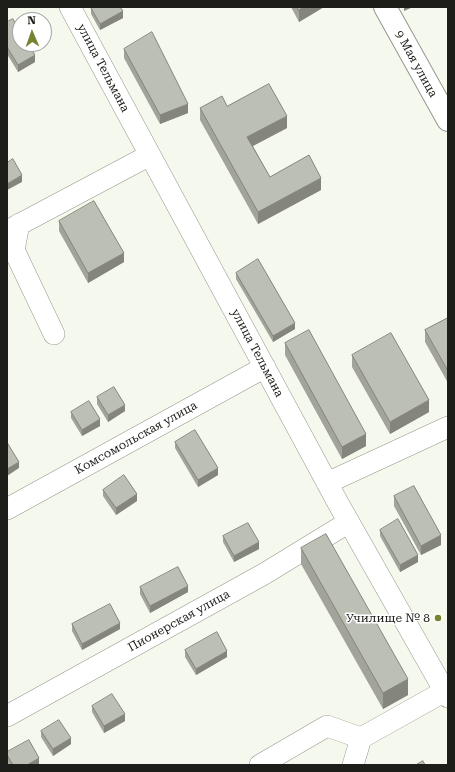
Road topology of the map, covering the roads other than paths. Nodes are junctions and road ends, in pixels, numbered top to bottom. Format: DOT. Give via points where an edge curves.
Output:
graph roads {
  1 [pos="70,7"];
  2 [pos="385,7"];
  3 [pos="448,120"];
  4 [pos="150,155"];
  5 [pos="13,228"];
  6 [pos="54,334"];
  7 [pos="265,367"];
  8 [pos="448,428"];
  9 [pos="327,483"];
  10 [pos="7,509"];
  11 [pos="349,522"];
  12 [pos="446,694"];
  13 [pos="7,716"];
  14 [pos="361,738"];
  15 [pos="260,765"];
  16 [pos="353,765"];
  1 -- 4 [label="street, улица Тельмана"];
  2 -- 3 [label="main road, 9 Мая улица"];
  4 -- 5 [label="street"];
  4 -- 7 [label="street, улица Тельмана"];
  5 -- 6 [label="street" via="14,250"];
  7 -- 9 [label="street, улица Тельмана"];
  7 -- 10 [label="street, Комсомольская улица"];
  8 -- 9 [label="street"];
  9 -- 11 [label="street, улица Тельмана"];
  11 -- 12 [label="street, улица Тельмана"];
  11 -- 13 [label="street, Пионерская улица" via="264,574"];
  12 -- 14 [label="street"];
  14 -- 15 [label="street" via="327,726"];
  14 -- 16 [label="street"];
}
